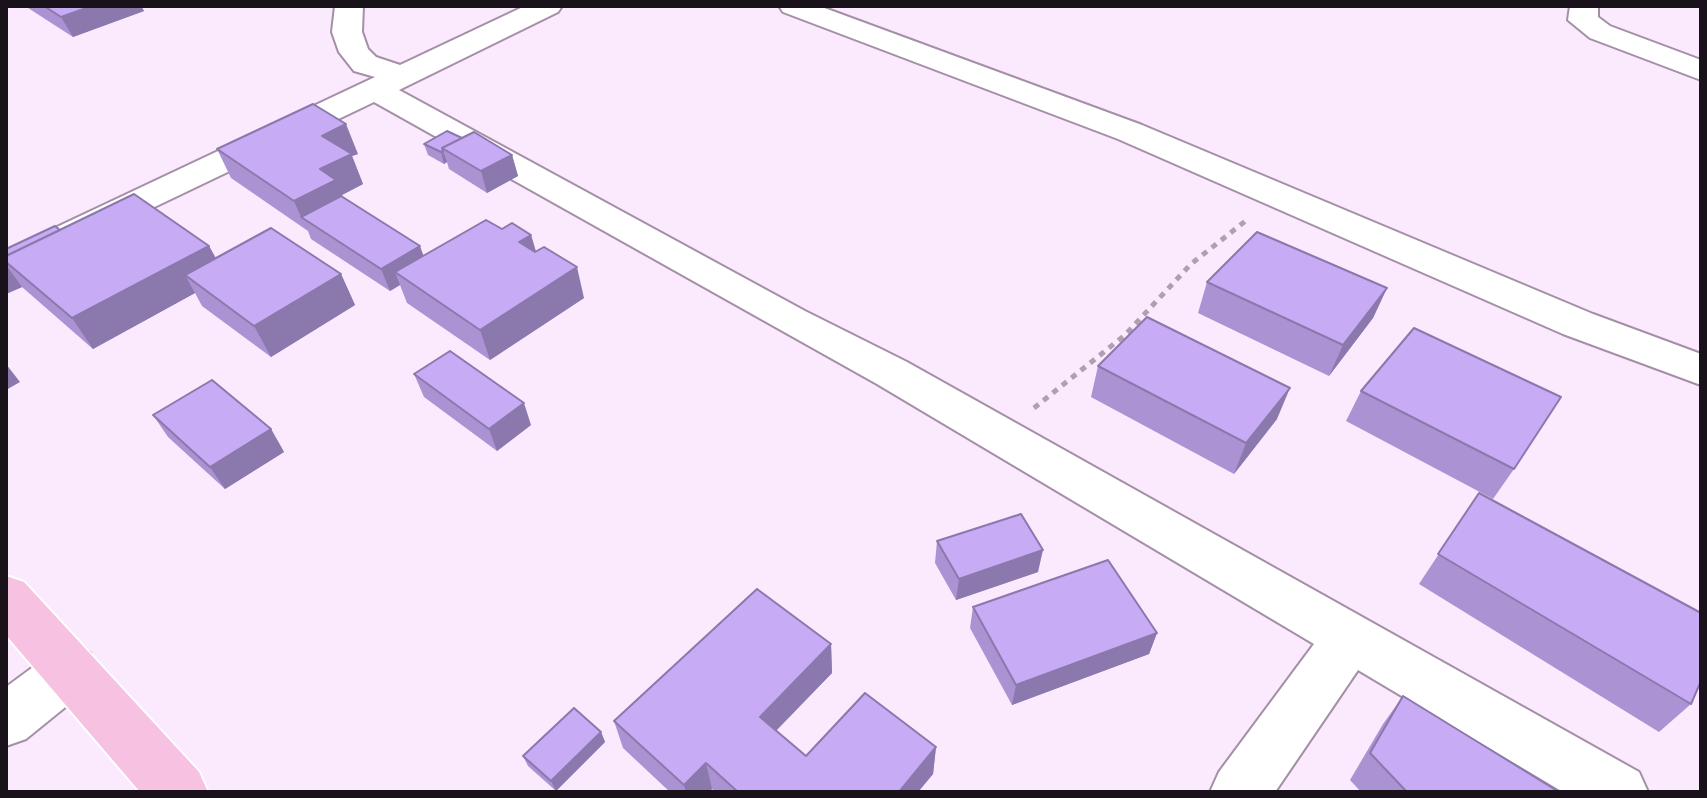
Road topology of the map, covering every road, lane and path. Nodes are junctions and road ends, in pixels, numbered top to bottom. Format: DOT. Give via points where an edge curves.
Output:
graph roads {
  1 [pos="349,6"];
  2 [pos="548,6"];
  3 [pos="793,6"];
  4 [pos="1584,6"];
  5 [pos="1701,71"];
  6 [pos="388,82"];
  7 [pos="1276,195"];
  8 [pos="6,266"];
  9 [pos="1701,370"];
  10 [pos="999,436"];
  11 [pos="6,598"];
  12 [pos="1351,637"];
  13 [pos="71,670"];
  14 [pos="6,720"];
  15 [pos="178,792"];
  16 [pos="1240,792"];
  17 [pos="1618,792"];
  1 -- 6 [label="street" via="347,32 354,52"];
  2 -- 6 [label="street"];
  3 -- 7 [label="street" via="1130,132"];
  4 -- 5 [label="street" via="1583,20 1600,32"];
  6 -- 8 [label="street"];
  6 -- 10 [label="street" via="791,321"];
  7 -- 9 [label="street" via="1578,324"];
  7 -- 10 [label="path" via="1191,264 1125,335"];
  10 -- 12 [label="street"];
  11 -- 13 [label="main road"];
  12 -- 16 [label="street"];
  12 -- 17 [label="street"];
  13 -- 14 [label="street"];
  13 -- 15 [label="main road"];
}
